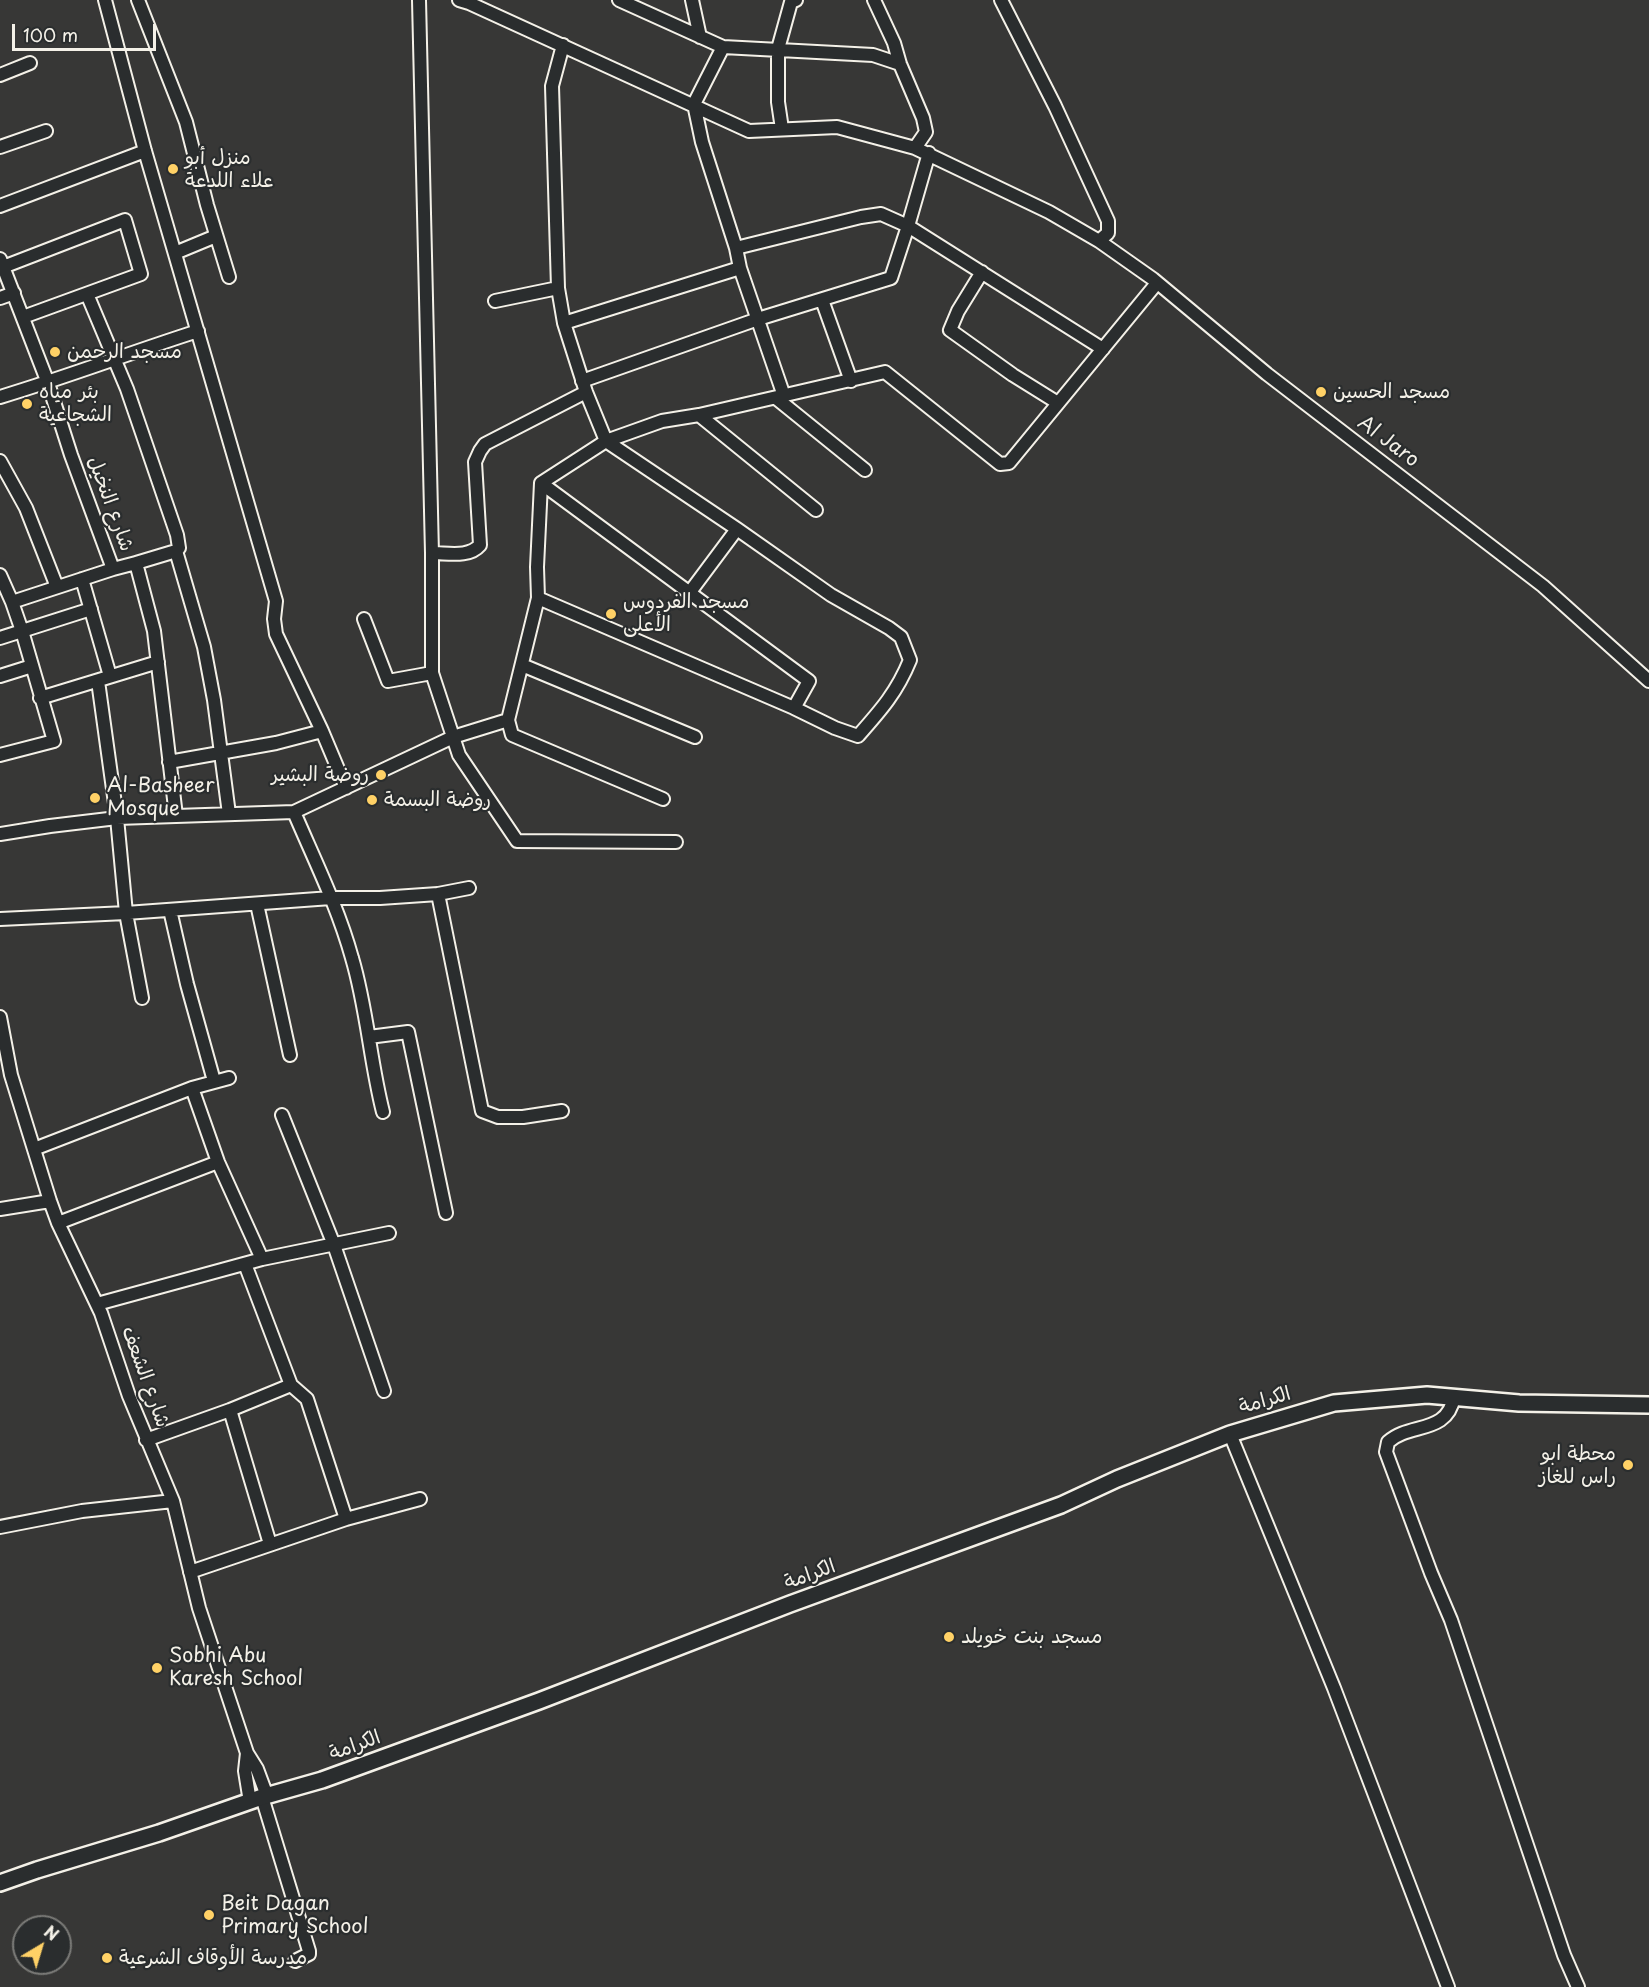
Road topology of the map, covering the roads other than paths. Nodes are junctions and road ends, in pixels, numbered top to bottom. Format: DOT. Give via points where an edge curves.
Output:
graph roads {
  1 [pos="105,0"];
  2 [pos="138,0"];
  3 [pos="419,0"];
  4 [pos="459,0"];
  5 [pos="619,0"];
  6 [pos="692,0"];
  7 [pos="796,0"];
  8 [pos="874,0"];
  9 [pos="1000,0"];
  10 [pos="700,37"];
  11 [pos="563,45"];
  12 [pos="723,48"];
  13 [pos="778,49"];
  14 [pos="30,63"];
  15 [pos="900,64"];
  16 [pos="0,75"];
  17 [pos="694,104"];
  18 [pos="782,129"];
  19 [pos="46,131"];
  20 [pos="0,147"];
  21 [pos="915,148"];
  22 [pos="145,151"];
  23 [pos="929,153"];
  24 [pos="0,206"];
  25 [pos="908,226"];
  26 [pos="216,236"];
  27 [pos="1099,241"];
  28 [pos="736,248"];
  29 [pos="175,253"];
  30 [pos="2,263"];
  31 [pos="740,268"];
  32 [pos="982,272"];
  33 [pos="229,277"];
  34 [pos="1157,282"];
  35 [pos="558,288"];
  36 [pos="14,293"];
  37 [pos="87,294"];
  38 [pos="0,298"];
  39 [pos="822,300"];
  40 [pos="495,301"];
  41 [pos="23,317"];
  42 [pos="758,319"];
  43 [pos="564,323"];
  44 [pos="198,330"];
  45 [pos="1103,349"];
  46 [pos="115,357"];
  47 [pos="851,381"];
  48 [pos="48,383"];
  49 [pos="584,387"];
  50 [pos="0,397"];
  51 [pos="780,397"];
  52 [pos="1058,403"];
  53 [pos="699,415"];
  54 [pos="606,441"];
  55 [pos="0,460"];
  56 [pos="865,470"];
  57 [pos="542,483"];
  58 [pos="816,510"];
  59 [pos="737,529"];
  60 [pos="176,551"];
  61 [pos="432,554"];
  62 [pos="136,563"];
  63 [pos="113,569"];
  64 [pos="82,579"];
  65 [pos="1,580"];
  66 [pos="57,587"];
  67 [pos="690,592"];
  68 [pos="538,598"];
  69 [pos="12,602"];
  70 [pos="91,609"];
  71 [pos="364,619"];
  72 [pos="22,631"];
  73 [pos="0,638"];
  74 [pos="158,662"];
  75 [pos="522,665"];
  76 [pos="32,666"];
  77 [pos="432,674"];
  78 [pos="0,676"];
  79 [pos="110,676"];
  80 [pos="98,681"];
  81 [pos="1649,681"];
  82 [pos="40,698"];
  83 [pos="794,708"];
  84 [pos="508,720"];
  85 [pos="322,731"];
  86 [pos="453,737"];
  87 [pos="694,737"];
  88 [pos="220,754"];
  89 [pos="0,755"];
  90 [pos="169,762"];
  91 [pos="346,788"];
  92 [pos="663,799"];
  93 [pos="294,812"];
  94 [pos="229,814"];
  95 [pos="176,816"];
  96 [pos="117,818"];
  97 [pos="0,834"];
  98 [pos="676,842"];
  99 [pos="469,888"];
  100 [pos="438,894"];
  101 [pos="331,898"];
  102 [pos="257,904"];
  103 [pos="170,910"];
  104 [pos="126,913"];
  105 [pos="0,919"];
  106 [pos="142,998"];
  107 [pos="0,1017"];
  108 [pos="1,1032"];
  109 [pos="369,1037"];
  110 [pos="290,1055"];
  111 [pos="230,1078"];
  112 [pos="214,1081"];
  113 [pos="192,1088"];
  114 [pos="562,1110"];
  115 [pos="383,1112"];
  116 [pos="282,1115"];
  117 [pos="34,1149"];
  118 [pos="218,1162"];
  119 [pos="50,1201"];
  120 [pos="0,1209"];
  121 [pos="446,1213"];
  122 [pos="58,1224"];
  123 [pos="389,1233"];
  124 [pos="334,1245"];
  125 [pos="262,1259"];
  126 [pos="245,1264"];
  127 [pos="97,1304"];
  128 [pos="291,1385"];
  129 [pos="384,1390"];
  130 [pos="1454,1397"];
  131 [pos="1649,1405"];
  132 [pos="230,1410"];
  133 [pos="1230,1434"];
  134 [pos="146,1440"];
  135 [pos="420,1499"];
  136 [pos="172,1500"];
  137 [pos="346,1519"];
  138 [pos="0,1527"];
  139 [pos="270,1544"];
  140 [pos="190,1572"];
  141 [pos="247,1753"];
  142 [pos="259,1798"];
  143 [pos="0,1883"];
  144 [pos="296,1961"];
  145 [pos="1448,1987"];
  146 [pos="1578,1987"];
  1 -- 22 [label="street"];
  2 -- 26 [label="street" via="186,122"];
  3 -- 61 [label="street"];
  4 -- 11 [label="street, Al Jaro"];
  5 -- 10 [label="street"];
  6 -- 10 [label="street"];
  7 -- 13 [label="street" via="791,2"];
  8 -- 15 [label="street"];
  9 -- 27 [label="street" via="1055,105 1108,221 1108,233"];
  10 -- 12 [label="street"];
  11 -- 17 [label="street, Al Jaro"];
  11 -- 35 [label="street" via="552,86"];
  12 -- 13 [label="street"];
  12 -- 17 [label="street"];
  13 -- 15 [label="street" via="873,55"];
  13 -- 18 [label="street"];
  14 -- 16 [label="street"];
  15 -- 21 [label="street" via="926,132"];
  17 -- 18 [label="street, Al Jaro" via="749,130"];
  17 -- 28 [label="street"];
  18 -- 21 [label="street, Al Jaro" via="837,127"];
  19 -- 20 [label="street"];
  21 -- 23 [label="street, Al Jaro"];
  22 -- 24 [label="street"];
  22 -- 29 [label="street"];
  23 -- 25 [label="street"];
  23 -- 27 [label="street, Al Jaro"];
  25 -- 28 [label="street" via="881,214"];
  25 -- 32 [label="street"];
  25 -- 39 [label="street" via="891,278"];
  26 -- 29 [label="street"];
  26 -- 33 [label="street"];
  27 -- 34 [label="street, Al Jaro"];
  28 -- 31 [label="street"];
  29 -- 44 [label="street"];
  30 -- 36 [label="street, شارع النخيل"];
  30 -- 37 [label="street" via="125,220 141,274"];
  31 -- 42 [label="street"];
  31 -- 43 [label="street"];
  32 -- 45 [label="street"];
  32 -- 52 [label="street" via="950,330"];
  34 -- 45 [label="street"];
  34 -- 81 [label="street, Al Jaro" via="1284,387 1543,586"];
  35 -- 40 [label="street"];
  35 -- 43 [label="street"];
  36 -- 38 [label="street"];
  36 -- 41 [label="street, شارع النخيل"];
  37 -- 41 [label="street"];
  37 -- 46 [label="street"];
  39 -- 42 [label="street"];
  39 -- 47 [label="street"];
  41 -- 48 [label="street, شارع النخيل"];
  42 -- 49 [label="street"];
  42 -- 51 [label="street"];
  43 -- 49 [label="street"];
  44 -- 46 [label="street"];
  44 -- 85 [label="street" via="276,601 276,634"];
  45 -- 52 [label="street"];
  46 -- 48 [label="street"];
  46 -- 60 [label="street" via="177,535"];
  47 -- 51 [label="street"];
  47 -- 52 [label="street" via="885,372 1000,464 1009,463"];
  48 -- 50 [label="street"];
  48 -- 63 [label="street, شارع النخيل"];
  49 -- 54 [label="street"];
  49 -- 61 [label="street" via="485,444 475,462 480,545 465,553"];
  51 -- 53 [label="street"];
  51 -- 56 [label="street"];
  53 -- 54 [label="street" via="662,421"];
  53 -- 58 [label="street"];
  54 -- 57 [label="street"];
  54 -- 59 [label="street"];
  55 -- 66 [label="street" via="26,508"];
  57 -- 67 [label="street"];
  57 -- 68 [label="street"];
  59 -- 67 [label="street"];
  59 -- 83 [label="street" via="831,595 901,637 910,660 900,684 858,736"];
  60 -- 62 [label="street"];
  60 -- 88 [label="street" via="204,647"];
  61 -- 77 [label="street"];
  62 -- 63 [label="street, شارع النخيل"];
  62 -- 74 [label="street, شارع النخيل"];
  63 -- 64 [label="street"];
  64 -- 66 [label="street"];
  64 -- 70 [label="street"];
  65 -- 69 [label="street"];
  66 -- 69 [label="street"];
  67 -- 83 [label="street" via="808,681"];
  68 -- 75 [label="street"];
  68 -- 83 [label="street"];
  69 -- 72 [label="street"];
  70 -- 72 [label="street"];
  70 -- 79 [label="street"];
  71 -- 77 [label="street" via="388,681"];
  72 -- 73 [label="street"];
  72 -- 76 [label="street"];
  74 -- 79 [label="street"];
  74 -- 90 [label="street, شارع النخيل"];
  75 -- 84 [label="street"];
  75 -- 87 [label="street"];
  76 -- 78 [label="street"];
  76 -- 82 [label="street"];
  77 -- 86 [label="street"];
  79 -- 80 [label="street"];
  80 -- 82 [label="street"];
  80 -- 96 [label="street"];
  82 -- 89 [label="street" via="54,741"];
  84 -- 86 [label="street"];
  84 -- 92 [label="street" via="512,735"];
  85 -- 88 [label="street"];
  85 -- 91 [label="street"];
  86 -- 91 [label="street"];
  86 -- 98 [label="street" via="459,755 517,841"];
  88 -- 90 [label="street"];
  88 -- 94 [label="street"];
  90 -- 95 [label="street, شارع النخيل"];
  91 -- 93 [label="street"];
  93 -- 94 [label="street"];
  93 -- 101 [label="street"];
  94 -- 95 [label="street"];
  95 -- 96 [label="street"];
  96 -- 97 [label="street"];
  96 -- 104 [label="street"];
  99 -- 100 [label="street"];
  100 -- 101 [label="street"];
  100 -- 114 [label="street" via="482,1111 498,1118"];
  101 -- 102 [label="street"];
  101 -- 109 [label="street" via="352,958"];
  102 -- 103 [label="street"];
  102 -- 110 [label="street"];
  103 -- 104 [label="street"];
  103 -- 112 [label="street"];
  104 -- 105 [label="street"];
  104 -- 106 [label="street"];
  107 -- 108 [label="street, شارع الشعف"];
  108 -- 117 [label="street, شارع الشعف"];
  109 -- 115 [label="street"];
  109 -- 121 [label="street" via="408,1032"];
  111 -- 112 [label="street"];
  112 -- 113 [label="street"];
  113 -- 117 [label="street"];
  113 -- 118 [label="street"];
  116 -- 124 [label="street"];
  117 -- 119 [label="street, شارع الشعف"];
  118 -- 122 [label="street"];
  118 -- 125 [label="street"];
  119 -- 120 [label="street"];
  119 -- 122 [label="street, شارع الشعف"];
  122 -- 127 [label="street, شارع الشعف"];
  123 -- 124 [label="street"];
  124 -- 125 [label="street"];
  124 -- 129 [label="street"];
  125 -- 126 [label="street"];
  126 -- 127 [label="street"];
  126 -- 128 [label="street"];
  127 -- 134 [label="street, شارع الشعف"];
  128 -- 132 [label="street"];
  128 -- 137 [label="street" via="307,1399"];
  130 -- 131 [label="main road, الكرامة" via="1519,1403"];
  130 -- 133 [label="main road, الكرامة" via="1427,1395 1334,1403"];
  130 -- 146 [label="street" via="1449,1414 1432,1425 1396,1434 1388,1442 1386,1452 1451,1620"];
  132 -- 134 [label="street"];
  132 -- 139 [label="street"];
  133 -- 142 [label="main road, الكرامة" via="1061,1505 539,1701 322,1780"];
  133 -- 145 [label="street" via="1334,1688"];
  134 -- 136 [label="street, شارع الشعف"];
  135 -- 137 [label="street"];
  136 -- 138 [label="street" via="82,1511"];
  136 -- 140 [label="street, شارع الشعف"];
  137 -- 139 [label="street"];
  139 -- 140 [label="street"];
  140 -- 141 [label="street, شارع الشعف"];
  141 -- 142 [label="street, شارع الشعف" via="257,1769"];
  141 -- 142 [label="street, شارع الشعف" via="245,1771"];
  142 -- 143 [label="main road, الكرامة"];
  142 -- 144 [label="street" via="309,1951"];
}
